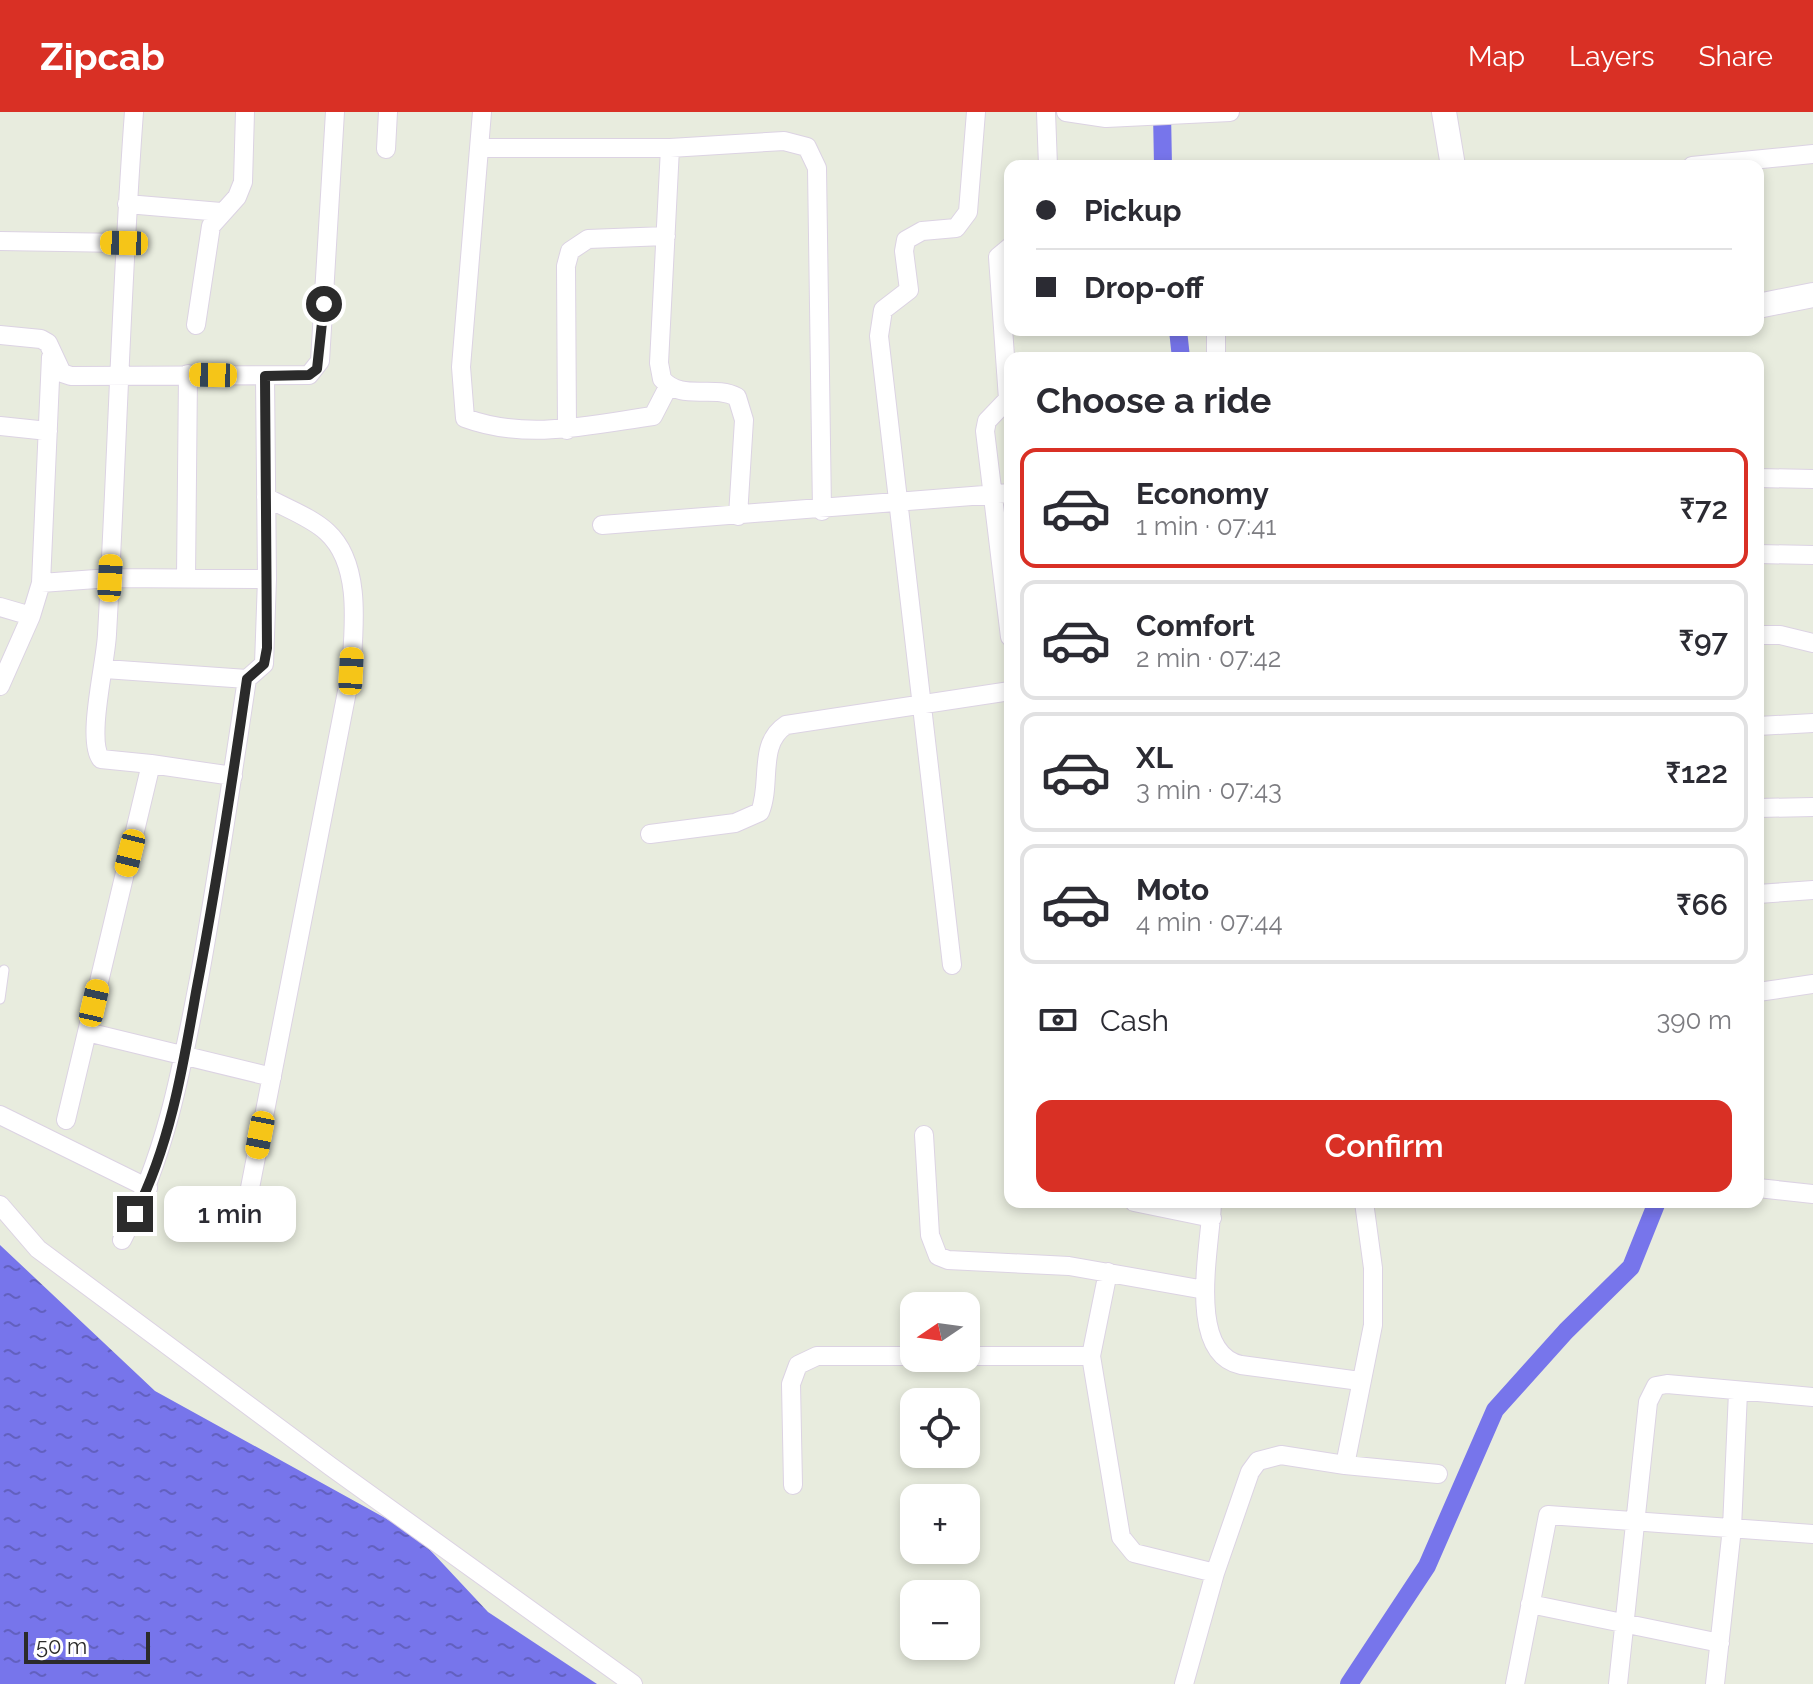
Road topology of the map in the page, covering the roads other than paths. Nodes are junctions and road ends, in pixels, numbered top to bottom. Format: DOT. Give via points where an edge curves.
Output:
graph roads {
  1 [pos="134,112"];
  2 [pos="245,112"];
  3 [pos="335,112"];
  4 [pos="388,112"];
  5 [pos="482,112"];
  6 [pos="976,112"];
  7 [pos="1046,112"];
  8 [pos="1066,112"];
  9 [pos="1230,112"];
  10 [pos="1444,112"];
  11 [pos="1151,115"];
  12 [pos="479,148"];
  13 [pos="670,148"];
  14 [pos="386,149"];
  15 [pos="1813,154"];
  16 [pos="1048,160"];
  17 [pos="1452,160"];
  18 [pos="1752,160"];
  19 [pos="127,204"];
  20 [pos="221,212"];
  21 [pos="666,236"];
  22 [pos="0,241"];
  23 [pos="124,243"];
  24 [pos="1004,252"];
  25 [pos="1813,295"];
  26 [pos="1764,305"];
  27 [pos="196,325"];
  28 [pos="0,335"];
  29 [pos="52,349"];
  30 [pos="1005,352"];
  31 [pos="120,373"];
  32 [pos="188,374"];
  33 [pos="265,376"];
  34 [pos="668,387"];
  35 [pos="1004,403"];
  36 [pos="0,426"];
  37 [pos="567,430"];
  38 [pos="48,431"];
  39 [pos="1764,478"];
  40 [pos="1813,479"];
  41 [pos="1001,494"];
  42 [pos="266,497"];
  43 [pos="899,503"];
  44 [pos="822,511"];
  45 [pos="738,516"];
  46 [pos="602,525"];
  47 [pos="1004,542"];
  48 [pos="1764,554"];
  49 [pos="1813,555"];
  50 [pos="110,578"];
  51 [pos="186,578"];
  52 [pos="267,579"];
  53 [pos="41,583"];
  54 [pos="0,607"];
  55 [pos="31,616"];
  56 [pos="1764,635"];
  57 [pos="1813,643"];
  58 [pos="105,669"];
  59 [pos="247,679"];
  60 [pos="0,686"];
  61 [pos="1004,692"];
  62 [pos="922,703"];
  63 [pos="1813,723"];
  64 [pos="1764,726"];
  65 [pos="151,764"];
  66 [pos="233,776"];
  67 [pos="1813,807"];
  68 [pos="1764,808"];
  69 [pos="650,834"];
  70 [pos="1813,890"];
  71 [pos="1764,894"];
  72 [pos="952,965"];
  73 [pos="4,970"];
  74 [pos="1813,984"];
  75 [pos="1764,991"];
  76 [pos="0,999"];
  77 [pos="87,1032"];
  78 [pos="184,1059"];
  79 [pos="272,1077"];
  80 [pos="0,1115"];
  81 [pos="66,1120"];
  82 [pos="924,1135"];
  83 [pos="148,1188"];
  84 [pos="1764,1189"];
  85 [pos="249,1193"];
  86 [pos="1813,1194"];
  87 [pos="0,1205"];
  88 [pos="1365,1208"];
  89 [pos="1212,1210"];
  90 [pos="122,1240"];
  91 [pos="1108,1272"];
  92 [pos="1205,1290"];
  93 [pos="900,1356"];
  94 [pos="980,1356"];
  95 [pos="1091,1356"];
  96 [pos="1360,1381"];
  97 [pos="1738,1392"];
  98 [pos="1813,1397"];
  99 [pos="1345,1465"];
  100 [pos="1438,1474"];
  101 [pos="793,1485"];
  102 [pos="1637,1521"];
  103 [pos="1732,1528"];
  104 [pos="1813,1534"];
  105 [pos="1215,1573"];
  106 [pos="1530,1604"];
  107 [pos="1625,1623"];
  108 [pos="1720,1643"];
  109 [pos="633,1684"];
  110 [pos="1184,1684"];
  111 [pos="1515,1684"];
  112 [pos="1618,1684"];
  113 [pos="1715,1684"];
  1 -- 19 [label="street"];
  2 -- 20 [label="street" via="243,182 237,197"];
  3 -- 33 [label="street" via="320,361 309,375"];
  4 -- 14 [label="street"];
  5 -- 12 [label="street"];
  6 -- 43 [label="street" via="968,212 963,222 946,231 922,231 906,240 909,290 888,304 881,320"];
  7 -- 16 [label="street"];
  8 -- 11 [label="street" via="1106,118"];
  9 -- 11 [label="street"];
  10 -- 17 [label="main road"];
  12 -- 13 [label="street"];
  12 -- 37 [label="street" via="461,367 465,418 495,429"];
  13 -- 21 [label="street"];
  13 -- 44 [label="street" via="784,141 799,142 813,154"];
  15 -- 18 [label="street"];
  19 -- 20 [label="street"];
  19 -- 23 [label="street"];
  20 -- 27 [label="street" via="207,241"];
  21 -- 34 [label="street" via="659,363"];
  21 -- 37 [label="street" via="588,239 570,251"];
  22 -- 23 [label="street"];
  23 -- 31 [label="street"];
  24 -- 30 [label="street" via="998,257"];
  25 -- 26 [label="main road"];
  28 -- 29 [label="street" via="41,339"];
  29 -- 31 [label="street" via="62,373"];
  29 -- 38 [label="street"];
  31 -- 32 [label="street"];
  31 -- 50 [label="street"];
  32 -- 33 [label="street"];
  32 -- 51 [label="street"];
  33 -- 42 [label="street"];
  34 -- 37 [label="street" via="653,416"];
  34 -- 45 [label="street" via="737,397 744,420"];
  35 -- 41 [label="street" via="985,431"];
  36 -- 38 [label="street"];
  38 -- 53 [label="street"];
  39 -- 40 [label="street"];
  41 -- 43 [label="street"];
  41 -- 47 [label="street"];
  42 -- 52 [label="street"];
  42 -- 79 [label="street" via="327,532 345,559 354,625 351,671"];
  43 -- 44 [label="street"];
  43 -- 62 [label="street"];
  44 -- 45 [label="street"];
  45 -- 46 [label="street"];
  48 -- 49 [label="street"];
  50 -- 51 [label="street"];
  50 -- 53 [label="street"];
  50 -- 58 [label="street"];
  51 -- 52 [label="street"];
  52 -- 59 [label="street" via="264,664"];
  53 -- 55 [label="street"];
  54 -- 55 [label="street"];
  55 -- 60 [label="street"];
  56 -- 57 [label="street"];
  58 -- 59 [label="street"];
  58 -- 65 [label="street" via="94,732 96,754 109,762"];
  59 -- 66 [label="street"];
  61 -- 62 [label="street"];
  62 -- 69 [label="street" via="786,725 769,742 760,812 735,823"];
  62 -- 72 [label="street"];
  63 -- 64 [label="street"];
  65 -- 66 [label="street"];
  65 -- 77 [label="street"];
  66 -- 78 [label="street"];
  67 -- 68 [label="street"];
  70 -- 71 [label="street"];
  73 -- 76 [label="lane"];
  74 -- 75 [label="street"];
  77 -- 78 [label="street"];
  77 -- 81 [label="street"];
  78 -- 79 [label="street"];
  78 -- 83 [label="street"];
  79 -- 85 [label="street"];
  80 -- 83 [label="street"];
  82 -- 91 [label="street" via="931,1246 938,1256"];
  83 -- 90 [label="street"];
  84 -- 86 [label="street"];
  87 -- 109 [label="street" via="38,1249"];
  88 -- 96 [label="street" via="1374,1310"];
  89 -- 92 [label="street"];
  91 -- 92 [label="street"];
  91 -- 95 [label="street"];
  92 -- 96 [label="street" via="1210,1338 1226,1362"];
  93 -- 101 [label="street" via="817,1356 798,1365 791,1384"];
  94 -- 95 [label="street"];
  95 -- 105 [label="street" via="1125,1546 1134,1553"];
  96 -- 99 [label="street"];
  97 -- 98 [label="street"];
  97 -- 102 [label="street" via="1656,1386 1648,1402"];
  97 -- 103 [label="street"];
  99 -- 100 [label="street"];
  99 -- 105 [label="street" via="1281,1455 1258,1461"];
  102 -- 103 [label="street"];
  102 -- 106 [label="street" via="1548,1515"];
  102 -- 107 [label="street"];
  103 -- 104 [label="street"];
  103 -- 108 [label="street"];
  105 -- 110 [label="street"];
  106 -- 107 [label="street"];
  106 -- 111 [label="street"];
  107 -- 108 [label="street"];
  107 -- 112 [label="street"];
  108 -- 113 [label="street"];
}
